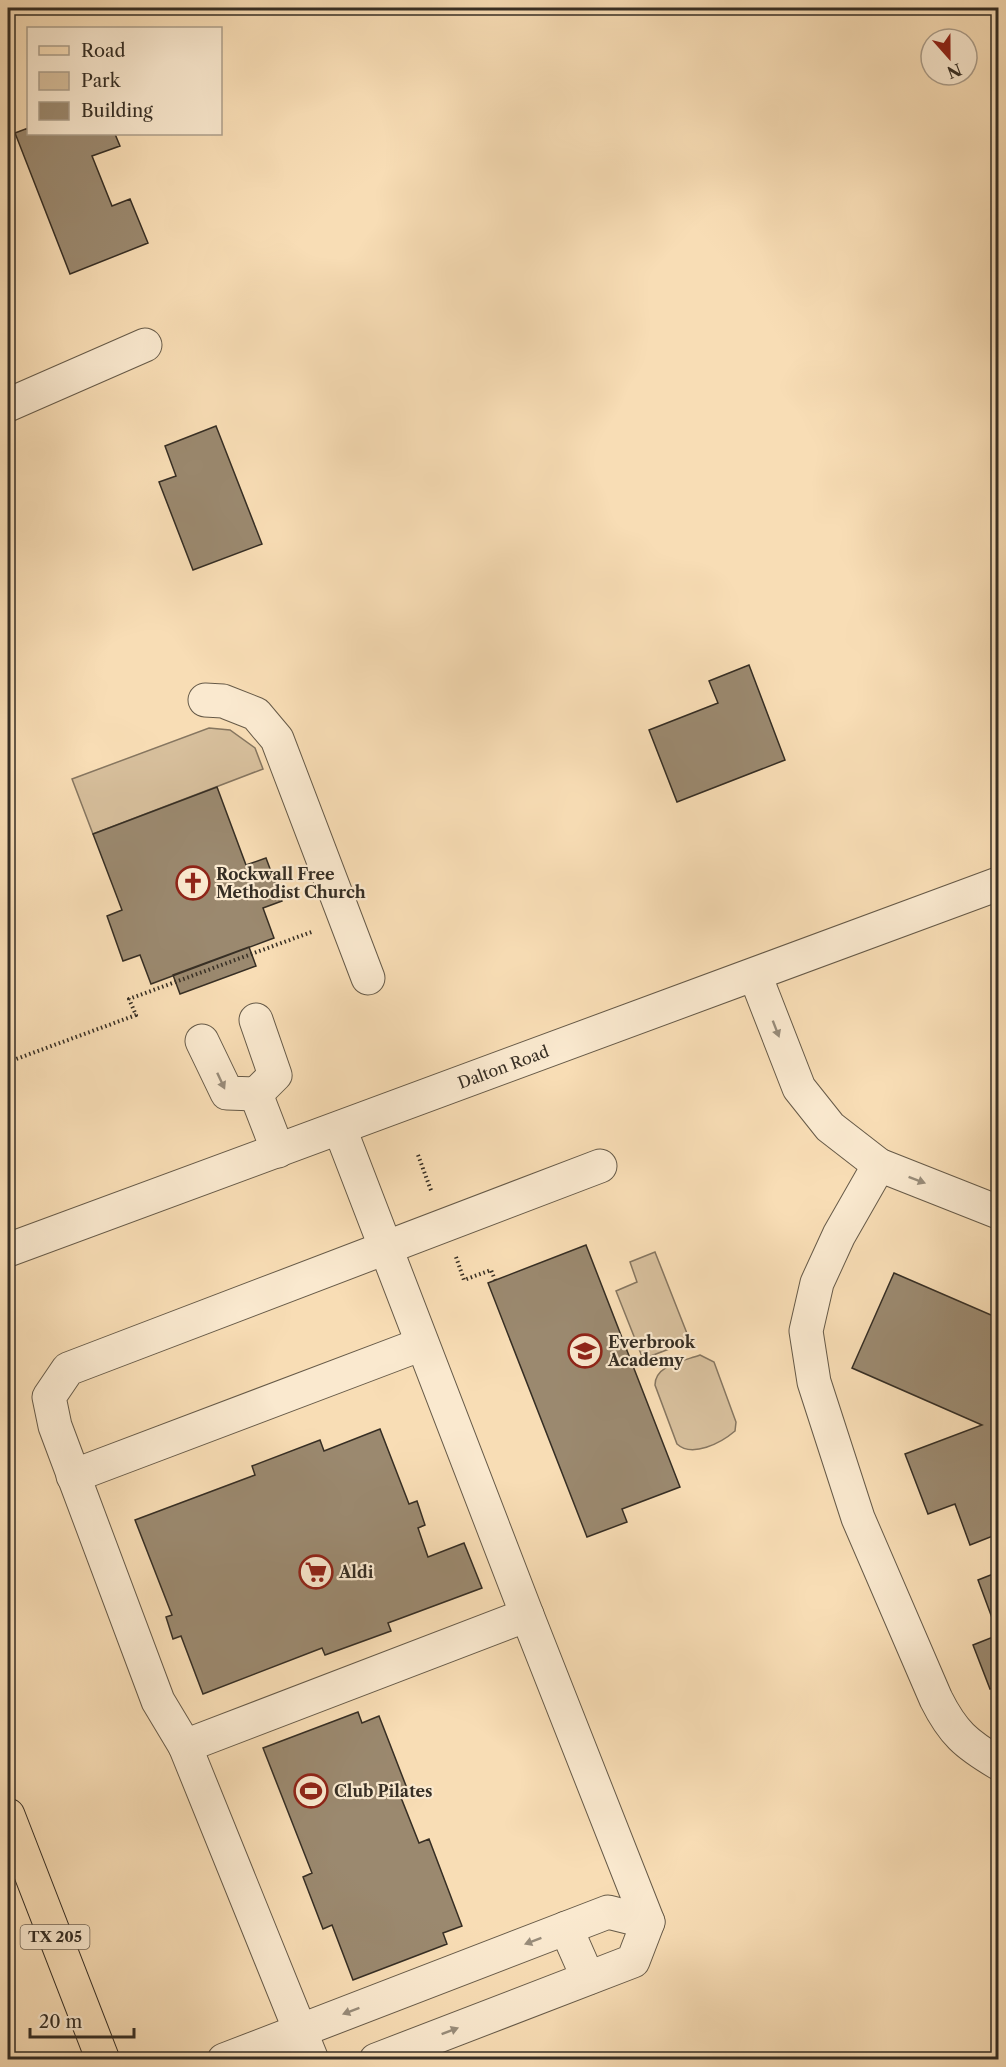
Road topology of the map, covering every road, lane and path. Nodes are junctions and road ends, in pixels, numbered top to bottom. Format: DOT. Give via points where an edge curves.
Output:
graph roads {
  1 [pos="145,345"];
  2 [pos="8,405"];
  3 [pos="205,700"];
  4 [pos="999,884"];
  5 [pos="345,919"];
  6 [pos="754,975"];
  7 [pos="368,978"];
  8 [pos="256,1020"];
  9 [pos="202,1041"];
  10 [pos="8,1062"];
  11 [pos="256,1094"];
  12 [pos="340,1129"];
  13 [pos="278,1151"];
  14 [pos="879,1165"];
  15 [pos="600,1166"];
  16 [pos="999,1212"];
  17 [pos="386,1249"];
  18 [pos="8,1250"];
  19 [pos="422,1344"];
  20 [pos="73,1476"];
  21 [pos="527,1615"];
  22 [pos="185,1746"];
  23 [pos="999,1763"];
  24 [pos="8,1815"];
  25 [pos="648,1922"];
  26 [pos="566,1928"];
  27 [pos="588,1978"];
  28 [pos="306,2045"];
  29 [pos="103,2060"];
  30 [pos="224,2060"];
  31 [pos="376,2060"];
  1 -- 2 [label="street"];
  3 -- 5 [label="street" via="223,701 256,714 277,739"];
  4 -- 6 [label="street, Dalton Road"];
  5 -- 7 [label="street"];
  5 -- 10 [label="path" via="129,999 136,1015"];
  6 -- 12 [label="street, Dalton Road"];
  6 -- 14 [label="street, one-way" via="799,1088 830,1127"];
  8 -- 11 [label="street" via="276,1075"];
  9 -- 11 [label="street, one-way" via="227,1093"];
  11 -- 13 [label="street"];
  12 -- 13 [label="street, Dalton Road"];
  12 -- 17 [label="street"];
  13 -- 18 [label="street, Dalton Road"];
  14 -- 16 [label="street, one-way"];
  14 -- 23 [label="street" via="839,1234 817,1283 806,1330 814,1382 858,1518 936,1699 959,1736"];
  15 -- 17 [label="street"];
  17 -- 19 [label="street"];
  17 -- 20 [label="street" via="68,1369 49,1397"];
  19 -- 20 [label="street"];
  19 -- 21 [label="street"];
  20 -- 22 [label="street" via="158,1701"];
  21 -- 22 [label="street"];
  21 -- 25 [label="street"];
  22 -- 28 [label="street"];
  24 -- 29 [label="main road, TX 205"];
  25 -- 26 [label="street" via="608,1912"];
  25 -- 27 [label="street" via="633,1961"];
  26 -- 27 [label="street"];
  26 -- 28 [label="street, one-way"];
  31 -- 27 [label="street, one-way"];
  28 -- 30 [label="street"];
}
